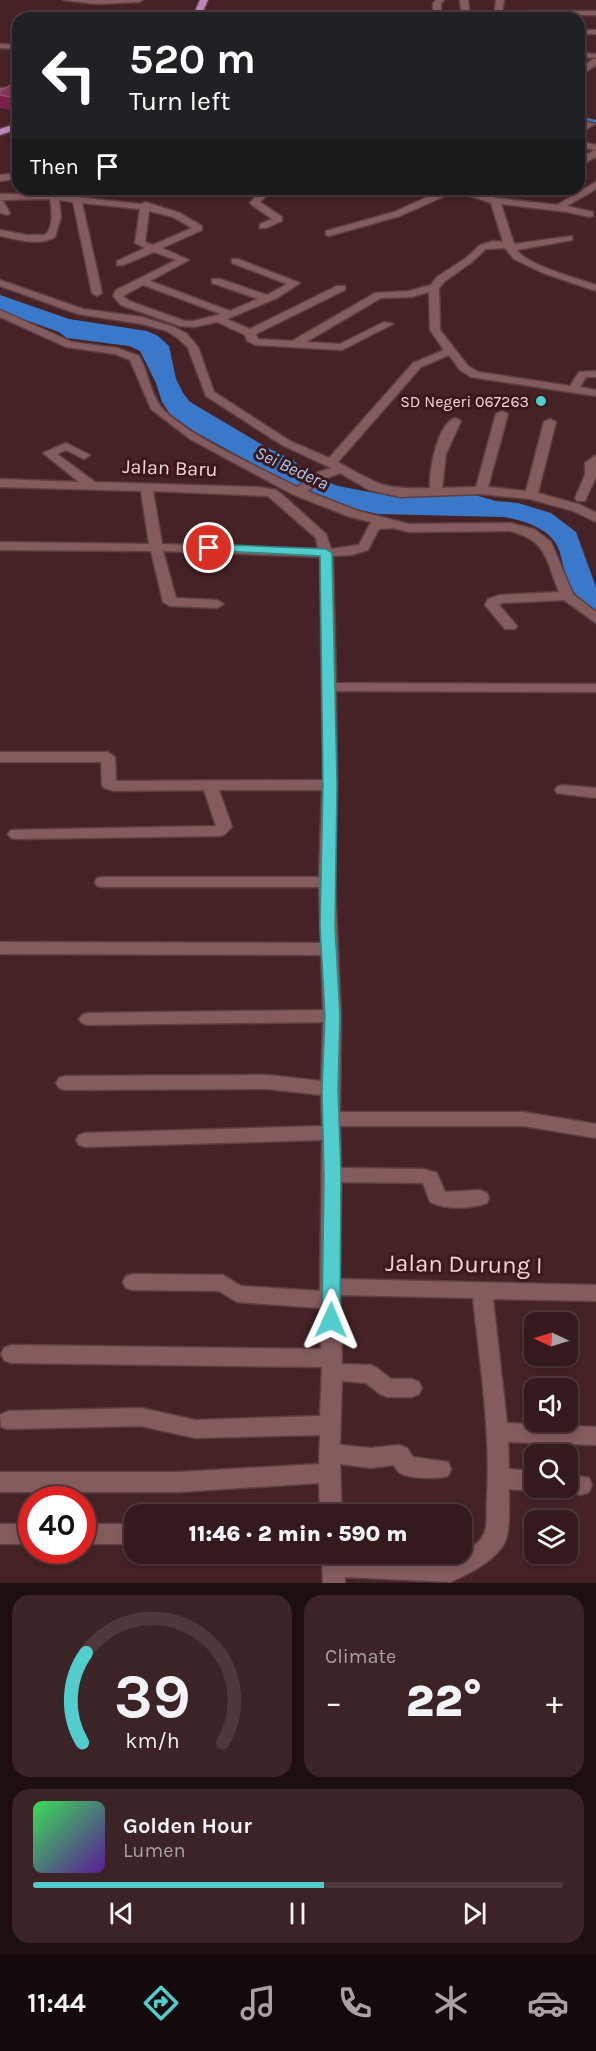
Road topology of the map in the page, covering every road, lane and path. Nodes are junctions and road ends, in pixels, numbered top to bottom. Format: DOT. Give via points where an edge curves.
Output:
graph roads {
  1 [pos="67,0"];
  2 [pos="139,0"];
  3 [pos="500,0"];
  4 [pos="499,10"];
  5 [pos="529,12"];
  6 [pos="581,12"];
  7 [pos="7,38"];
  8 [pos="12,38"];
  9 [pos="591,124"];
  10 [pos="585,128"];
  11 [pos="596,185"];
  12 [pos="585,192"];
  13 [pos="21,195"];
  14 [pos="53,195"];
  15 [pos="61,195"];
  16 [pos="132,195"];
  17 [pos="260,195"];
  18 [pos="440,195"];
  19 [pos="479,195"];
  20 [pos="493,195"];
  21 [pos="580,195"];
  22 [pos="0,197"];
  23 [pos="491,199"];
  24 [pos="77,200"];
  25 [pos="0,202"];
  26 [pos="562,205"];
  27 [pos="145,206"];
  28 [pos="5,213"];
  29 [pos="590,214"];
  30 [pos="263,226"];
  31 [pos="0,233"];
  32 [pos="329,233"];
  33 [pos="568,238"];
  34 [pos="510,246"];
  35 [pos="153,248"];
  36 [pos="235,261"];
  37 [pos="120,263"];
  38 [pos="142,281"];
  39 [pos="216,281"];
  40 [pos="0,283"];
  41 [pos="341,288"];
  42 [pos="434,288"];
  43 [pos="596,288"];
  44 [pos="97,293"];
  45 [pos="266,298"];
  46 [pos="0,313"];
  47 [pos="225,316"];
  48 [pos="388,324"];
  49 [pos="250,333"];
  50 [pos="293,345"];
  51 [pos="451,351"];
  52 [pos="596,374"];
  53 [pos="573,389"];
  54 [pos="596,393"];
  55 [pos="502,414"];
  56 [pos="455,421"];
  57 [pos="550,422"];
  58 [pos="84,455"];
  59 [pos="596,459"];
  60 [pos="335,466"];
  61 [pos="92,486"];
  62 [pos="2,487"];
  63 [pos="146,487"];
  64 [pos="299,490"];
  65 [pos="481,490"];
  66 [pos="436,491"];
  67 [pos="531,495"];
  68 [pos="581,498"];
  69 [pos="596,500"];
  70 [pos="566,504"];
  71 [pos="596,518"];
  72 [pos="401,526"];
  73 [pos="324,545"];
  74 [pos="0,546"];
  75 [pos="156,547"];
  76 [pos="567,596"];
  77 [pos="217,604"];
  78 [pos="596,619"];
  79 [pos="510,626"];
  80 [pos="328,687"];
  81 [pos="596,688"];
  82 [pos="0,757"];
  83 [pos="330,785"];
  84 [pos="210,787"];
  85 [pos="562,790"];
  86 [pos="596,793"];
  87 [pos="16,834"];
  88 [pos="103,882"];
  89 [pos="327,882"];
  90 [pos="0,948"];
  91 [pos="328,949"];
  92 [pos="332,1016"];
  93 [pos="88,1019"];
  94 [pos="65,1083"];
  95 [pos="330,1089"];
  96 [pos="331,1126"];
  97 [pos="596,1131"];
  98 [pos="85,1140"];
  99 [pos="333,1175"];
  100 [pos="480,1198"];
  101 [pos="133,1282"];
  102 [pos="482,1290"];
  103 [pos="596,1293"];
  104 [pos="331,1294"];
  105 [pos="11,1354"];
  106 [pos="332,1365"];
  107 [pos="412,1388"];
  108 [pos="8,1420"];
  109 [pos="332,1425"];
  110 [pos="497,1432"];
  111 [pos="596,1436"];
  112 [pos="330,1463"];
  113 [pos="440,1469"];
  114 [pos="499,1478"];
  115 [pos="524,1480"];
  116 [pos="0,1482"];
  117 [pos="331,1504"];
  118 [pos="124,1533"];
  119 [pos="0,1534"];
  120 [pos="18,1534"];
  121 [pos="96,1534"];
  122 [pos="333,1568"];
  1 -- 2 [label="street"];
  3 -- 4 [label="street"];
  5 -- 6 [label="street"];
  7 -- 8 [label="street"];
  9 -- 10 [label="street"];
  11 -- 12 [label="street"];
  13 -- 22 [label="street"];
  14 -- 31 [label="street" via="57,216 55,229 48,238"];
  15 -- 24 [label="street"];
  16 -- 27 [label="street"];
  17 -- 30 [label="street" via="255,203 279,219"];
  18 -- 32 [label="street" via="397,214"];
  19 -- 23 [label="street"];
  20 -- 23 [label="street"];
  21 -- 26 [label="street"];
  23 -- 29 [label="street"];
  23 -- 34 [label="street"];
  24 -- 27 [label="street" via="103,207"];
  24 -- 44 [label="street"];
  25 -- 28 [label="street"];
  27 -- 35 [label="street" via="140,243"];
  27 -- 35 [label="street" via="199,228"];
  33 -- 34 [label="street"];
  34 -- 42 [label="street" via="483,247"];
  34 -- 43 [label="street" via="523,261"];
  35 -- 37 [label="street"];
  35 -- 38 [label="street" via="183,260"];
  36 -- 45 [label="street" via="294,281"];
  38 -- 47 [label="street"];
  38 -- 47 [label="street" via="118,296 122,301 189,326"];
  39 -- 45 [label="street"];
  40 -- 60 [label="street" via="82,312 149,322 179,333 194,348 210,394 286,443"];
  41 -- 49 [label="street"];
  42 -- 50 [label="street" via="411,294 379,295"];
  42 -- 51 [label="street" via="435,330"];
  45 -- 47 [label="street"];
  46 -- 64 [label="street" via="70,345 117,351 135,358 155,407 168,419 194,437"];
  47 -- 49 [label="street"];
  48 -- 50 [label="street" via="342,347"];
  49 -- 50 [label="street" via="256,342"];
  51 -- 53 [label="street" via="475,375"];
  51 -- 60 [label="street" via="417,365 359,429"];
  52 -- 53 [label="street" via="583,374"];
  53 -- 54 [label="street"];
  55 -- 65 [label="street"];
  56 -- 66 [label="street" via="435,472"];
  57 -- 67 [label="street"];
  58 -- 61 [label="street" via="66,446 49,453"];
  59 -- 68 [label="street"];
  60 -- 64 [label="street"];
  60 -- 66 [label="street" via="388,491"];
  61 -- 62 [label="street, Jalan Baru"];
  61 -- 63 [label="street, Jalan Baru"];
  63 -- 73 [label="street, Jalan Baru" via="258,490 272,494"];
  63 -- 75 [label="street"];
  64 -- 72 [label="street" via="354,514"];
  65 -- 66 [label="street"];
  65 -- 67 [label="street"];
  67 -- 70 [label="street"];
  68 -- 69 [label="street"];
  68 -- 70 [label="street"];
  70 -- 71 [label="street"];
  72 -- 73 [label="street" via="378,523 364,547 352,551"];
  72 -- 76 [label="street" via="510,527 530,532 545,542"];
  73 -- 75 [label="street"];
  73 -- 80 [label="street"];
  74 -- 75 [label="street"];
  75 -- 77 [label="street" via="170,602"];
  76 -- 78 [label="street"];
  76 -- 79 [label="street" via="493,602"];
  80 -- 81 [label="street"];
  80 -- 83 [label="street"];
  82 -- 84 [label="street" via="108,757 109,785"];
  83 -- 84 [label="street"];
  83 -- 89 [label="street"];
  84 -- 87 [label="street" via="224,826 219,831"];
  85 -- 86 [label="street"];
  88 -- 89 [label="street"];
  89 -- 91 [label="street"];
  90 -- 91 [label="street"];
  91 -- 92 [label="street"];
  92 -- 93 [label="street"];
  92 -- 95 [label="street"];
  94 -- 95 [label="street" via="268,1082"];
  95 -- 96 [label="street"];
  96 -- 97 [label="street" via="523,1119"];
  96 -- 98 [label="street"];
  96 -- 99 [label="street"];
  99 -- 100 [label="street" via="424,1176 430,1178 437,1197 443,1200"];
  99 -- 104 [label="street"];
  101 -- 104 [label="street, Jalan Durung I" via="223,1283 237,1294"];
  102 -- 103 [label="street, Jalan Durung I"];
  102 -- 104 [label="street, Jalan Durung I"];
  102 -- 110 [label="street"];
  104 -- 106 [label="street"];
  105 -- 106 [label="street"];
  106 -- 107 [label="street" via="370,1374 387,1388"];
  106 -- 109 [label="street"];
  108 -- 109 [label="street" via="141,1417 195,1429"];
  109 -- 112 [label="street"];
  110 -- 111 [label="street"];
  110 -- 114 [label="street"];
  112 -- 113 [label="street" via="399,1455 407,1466"];
  112 -- 116 [label="street" via="179,1482"];
  112 -- 117 [label="street"];
  114 -- 115 [label="street"];
  114 -- 122 [label="street" via="496,1536 484,1551 450,1571"];
  118 -- 121 [label="street"];
  119 -- 120 [label="street"];
}
